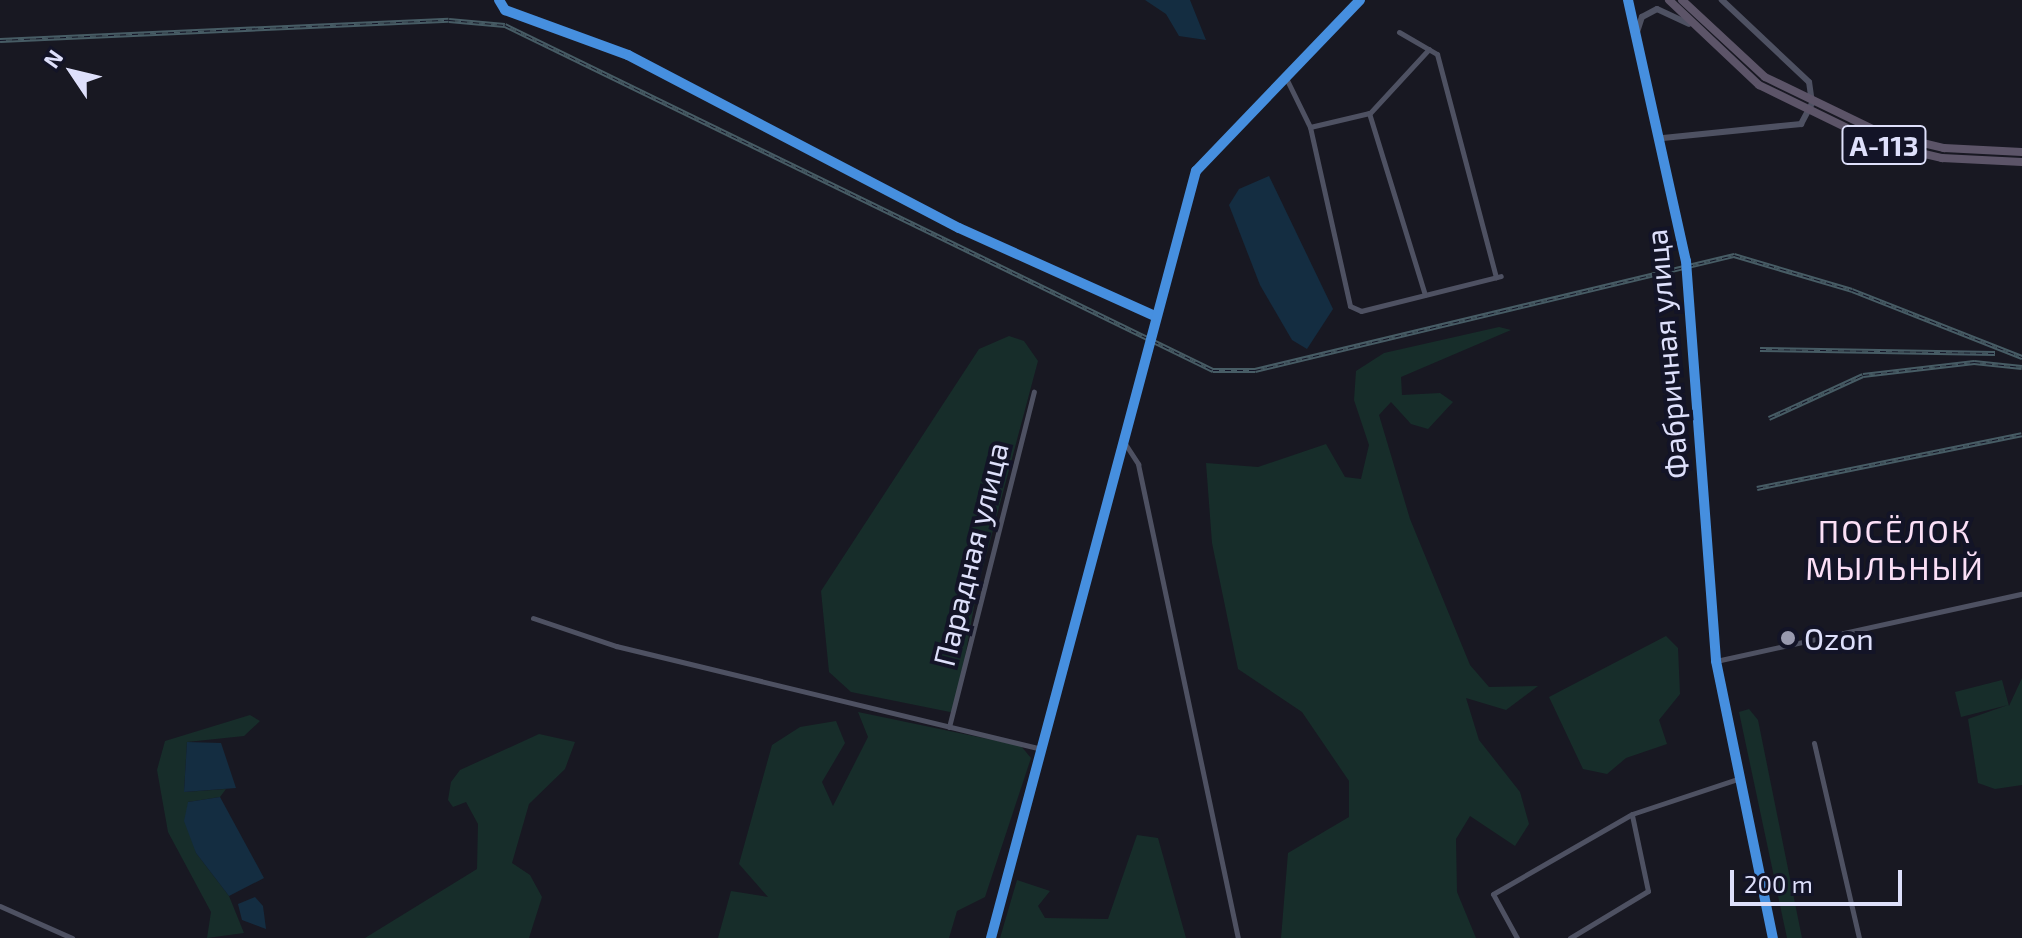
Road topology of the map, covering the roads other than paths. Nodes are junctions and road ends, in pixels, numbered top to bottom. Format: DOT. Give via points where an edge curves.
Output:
graph roads {
  1 [pos="499,0"];
  2 [pos="1360,0"];
  3 [pos="1628,0"];
  4 [pos="1669,0"];
  5 [pos="1682,0"];
  6 [pos="1690,0"];
  7 [pos="1722,0"];
  8 [pos="1700,21"];
  9 [pos="1689,24"];
  10 [pos="1399,32"];
  11 [pos="1637,39"];
  12 [pos="1429,49"];
  13 [pos="1286,78"];
  14 [pos="1369,114"];
  15 [pos="1310,127"];
  16 [pos="1663,138"];
  17 [pos="2022,152"];
  18 [pos="2022,162"];
  19 [pos="1425,295"];
  20 [pos="1155,316"];
  21 [pos="1034,392"];
  22 [pos="1122,438"];
  23 [pos="2022,594"];
  24 [pos="533,618"];
  25 [pos="1716,661"];
  26 [pos="949,727"];
  27 [pos="1814,743"];
  28 [pos="1041,749"];
  29 [pos="1740,778"];
  30 [pos="1632,814"];
  31 [pos="0,906"];
  32 [pos="72,938"];
  33 [pos="991,938"];
  34 [pos="1238,938"];
  35 [pos="1517,938"];
  36 [pos="1570,938"];
  37 [pos="1773,938"];
  38 [pos="1859,938"];
  1 -- 20 [label="street" via="505,10 628,55 959,228"];
  2 -- 13 [label="street"];
  3 -- 11 [label="street, Фабричная улица"];
  4 -- 9 [label="highway, А-113"];
  5 -- 8 [label="highway, А-113"];
  6 -- 8 [label="street"];
  7 -- 16 [label="street" via="1809,82 1812,103 1801,124"];
  8 -- 17 [label="highway, А-113, bridge" via="1765,77 1881,133 1944,148"];
  9 -- 11 [label="street" via="1651,11 1639,23"];
  9 -- 18 [label="highway, А-113, bridge" via="1759,85 1878,143 1942,158"];
  10 -- 12 [label="street"];
  11 -- 16 [label="street, Фабричная улица"];
  12 -- 14 [label="street"];
  12 -- 19 [label="street" via="1437,54 1499,276"];
  13 -- 15 [label="street"];
  13 -- 20 [label="street" via="1196,171"];
  14 -- 15 [label="street"];
  14 -- 19 [label="street"];
  15 -- 19 [label="street" via="1350,306 1361,311"];
  16 -- 25 [label="street, Фабричная улица" via="1686,261"];
  20 -- 22 [label="street"];
  21 -- 26 [label="street, Парадная улица"];
  22 -- 28 [label="street"];
  22 -- 34 [label="street" via="1138,464"];
  23 -- 25 [label="street"];
  24 -- 26 [label="street" via="616,646"];
  25 -- 29 [label="street, Фабричная улица"];
  26 -- 28 [label="street"];
  27 -- 38 [label="street"];
  28 -- 33 [label="street"];
  29 -- 30 [label="street"];
  29 -- 37 [label="street, Фабричная улица"];
  30 -- 35 [label="street" via="1493,894"];
  30 -- 36 [label="street" via="1648,891"];
  31 -- 32 [label="street"];
}
